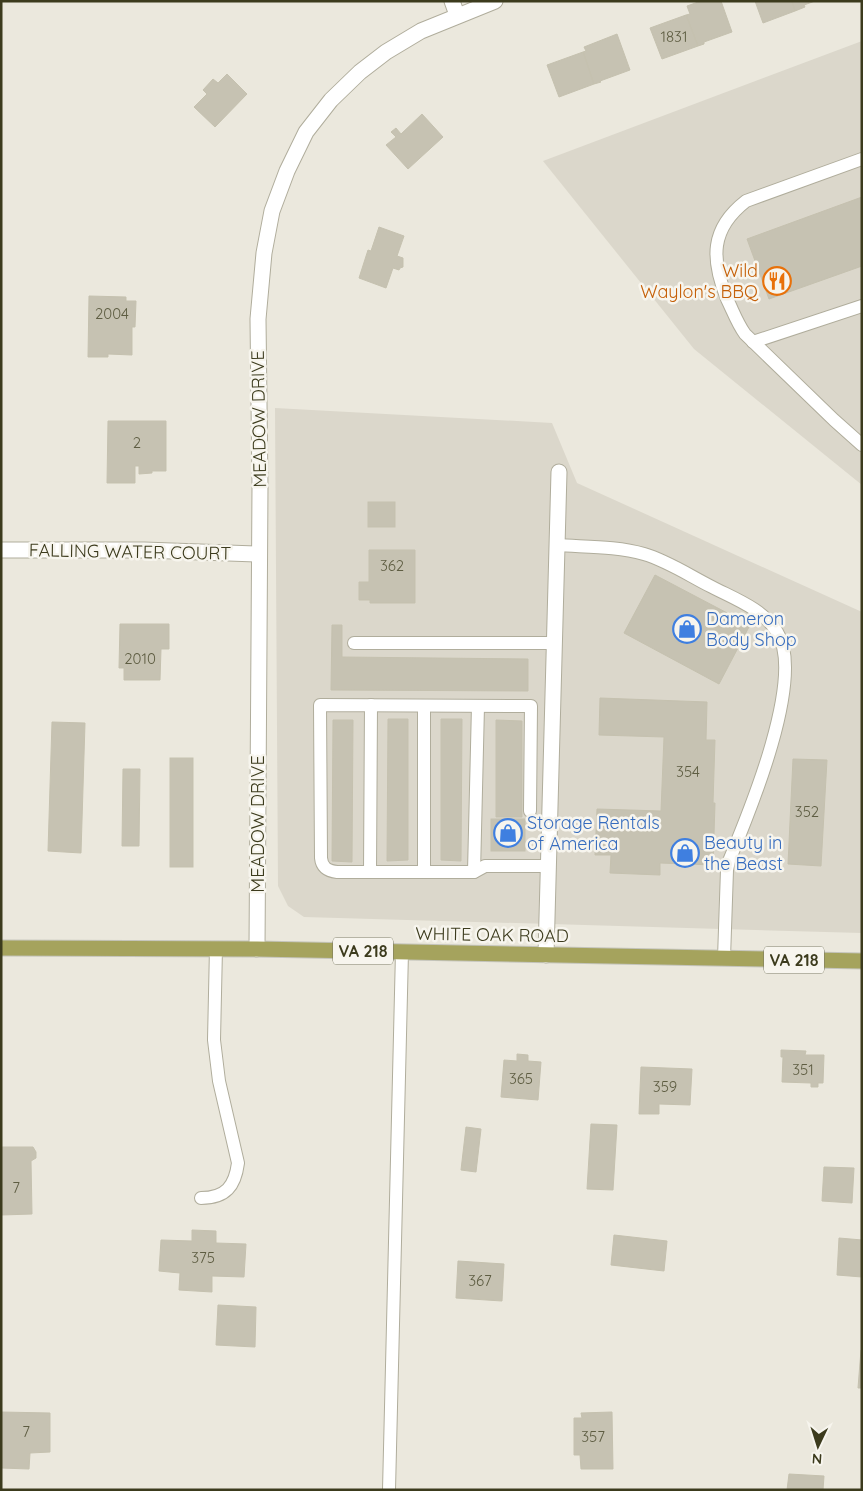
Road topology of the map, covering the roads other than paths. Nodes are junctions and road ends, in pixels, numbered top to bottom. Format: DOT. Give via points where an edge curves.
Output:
graph roads {
  1 [pos="495,1"];
  2 [pos="455,8"];
  3 [pos="862,159"];
  4 [pos="862,306"];
  5 [pos="753,342"];
  6 [pos="862,445"];
  7 [pos="559,472"];
  8 [pos="557,545"];
  9 [pos="1,550"];
  10 [pos="259,554"];
  11 [pos="354,643"];
  12 [pos="555,643"];
  13 [pos="371,705"];
  14 [pos="424,706"];
  15 [pos="478,706"];
  16 [pos="530,811"];
  17 [pos="549,866"];
  18 [pos="370,872"];
  19 [pos="424,872"];
  20 [pos="474,872"];
  21 [pos="1,948"];
  22 [pos="216,948"];
  23 [pos="258,948"];
  24 [pos="402,952"];
  25 [pos="546,955"];
  26 [pos="862,957"];
  27 [pos="724,958"];
  28 [pos="843,961"];
  29 [pos="862,962"];
  30 [pos="201,1198"];
  31 [pos="390,1490"];
  1 -- 2 [label="street, MEADOW DRIVE"];
  2 -- 10 [label="street, MEADOW DRIVE" via="386,52 331,100 306,132 272,211 264,253 258,319"];
  3 -- 5 [label="lane" via="746,201 724,222 717,244 718,270 738,325"];
  4 -- 5 [label="lane"];
  5 -- 6 [label="lane"];
  7 -- 8 [label="street"];
  8 -- 12 [label="street"];
  8 -- 27 [label="lane" via="644,554 753,608 778,632 785,663 780,714 754,798 729,861"];
  9 -- 10 [label="street, FALLING WATER COURT"];
  10 -- 23 [label="street, MEADOW DRIVE"];
  11 -- 12 [label="lane"];
  12 -- 17 [label="street"];
  13 -- 14 [label="lane"];
  13 -- 18 [label="lane"];
  13 -- 18 [label="lane" via="320,705 322,864 331,871"];
  14 -- 15 [label="lane"];
  14 -- 19 [label="lane"];
  15 -- 16 [label="lane" via="531,706"];
  15 -- 20 [label="lane"];
  17 -- 20 [label="lane" via="486,866"];
  17 -- 25 [label="street"];
  18 -- 19 [label="lane"];
  19 -- 20 [label="lane"];
  21 -- 22 [label="main road, WHITE OAK ROAD / VA 218"];
  22 -- 23 [label="main road, WHITE OAK ROAD / VA 218"];
  22 -- 30 [label="lane" via="214,1040 219,1081 238,1163 230,1188 219,1196"];
  23 -- 24 [label="main road, WHITE OAK ROAD / VA 218"];
  24 -- 25 [label="main road, WHITE OAK ROAD / VA 218"];
  24 -- 31 [label="lane"];
  25 -- 27 [label="main road, WHITE OAK ROAD / VA 218"];
  26 -- 28 [label="main road"];
  27 -- 28 [label="main road, WHITE OAK ROAD / VA 218"];
  28 -- 29 [label="main road, WHITE OAK ROAD / VA 218"];
}
